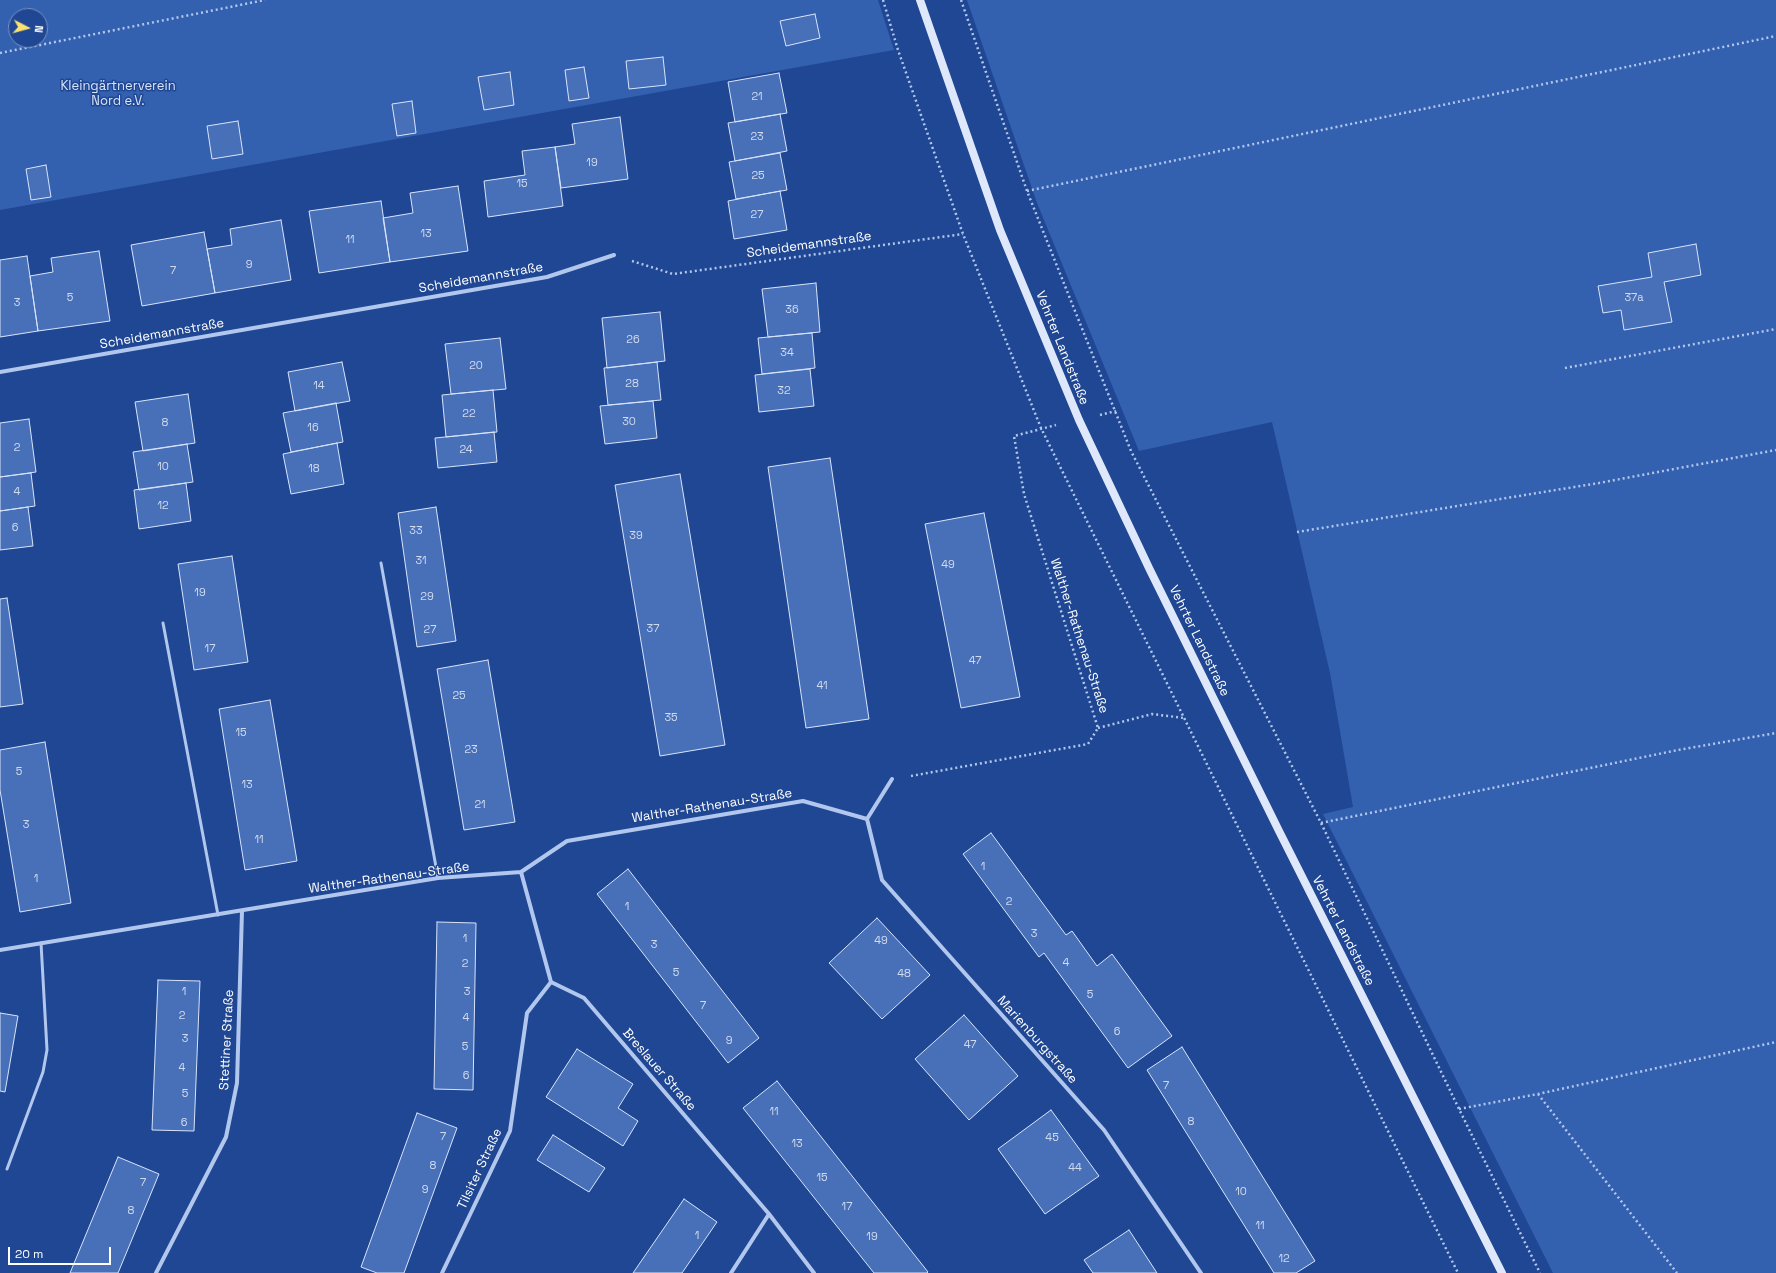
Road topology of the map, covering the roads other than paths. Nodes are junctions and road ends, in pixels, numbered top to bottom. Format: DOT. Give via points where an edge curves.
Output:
graph roads {
  1 [pos="920,0"];
  2 [pos="614,255"];
  3 [pos="0,372"];
  4 [pos="381,563"];
  5 [pos="163,623"];
  6 [pos="892,779"];
  7 [pos="867,819"];
  8 [pos="521,872"];
  9 [pos="438,878"];
  10 [pos="242,911"];
  11 [pos="218,915"];
  12 [pos="42,943"];
  13 [pos="0,950"];
  14 [pos="551,982"];
  15 [pos="7,1169"];
  16 [pos="769,1214"];
  17 [pos="156,1273"];
  18 [pos="442,1273"];
  19 [pos="731,1273"];
  20 [pos="814,1273"];
  21 [pos="1201,1273"];
  22 [pos="1502,1273"];
  1 -- 22 [label="main road, Vehrter Landstraße" via="1000,230 1078,420 1283,838"];
  2 -- 3 [label="street, Scheidemannstraße" via="548,277"];
  4 -- 9 [label="lane"];
  5 -- 11 [label="lane"];
  6 -- 7 [label="street"];
  7 -- 8 [label="street, Walther-Rathenau-Straße" via="803,801 567,841"];
  7 -- 21 [label="street, Marienburgstraße" via="882,880 1104,1130"];
  8 -- 9 [label="street, Walther-Rathenau-Straße"];
  8 -- 14 [label="street"];
  9 -- 10 [label="street, Walther-Rathenau-Straße"];
  10 -- 11 [label="street, Walther-Rathenau-Straße"];
  10 -- 17 [label="street, Stettiner Straße" via="237,1083 226,1137"];
  11 -- 12 [label="street, Walther-Rathenau-Straße"];
  12 -- 13 [label="street, Walther-Rathenau-Straße"];
  12 -- 15 [label="lane" via="47,1035 45,1062"];
  14 -- 16 [label="street, Breslauer Straße" via="584,998"];
  14 -- 18 [label="street, Tilsiter Straße" via="527,1013 510,1131"];
  16 -- 19 [label="street"];
  16 -- 20 [label="street, Breslauer Straße"];
}
